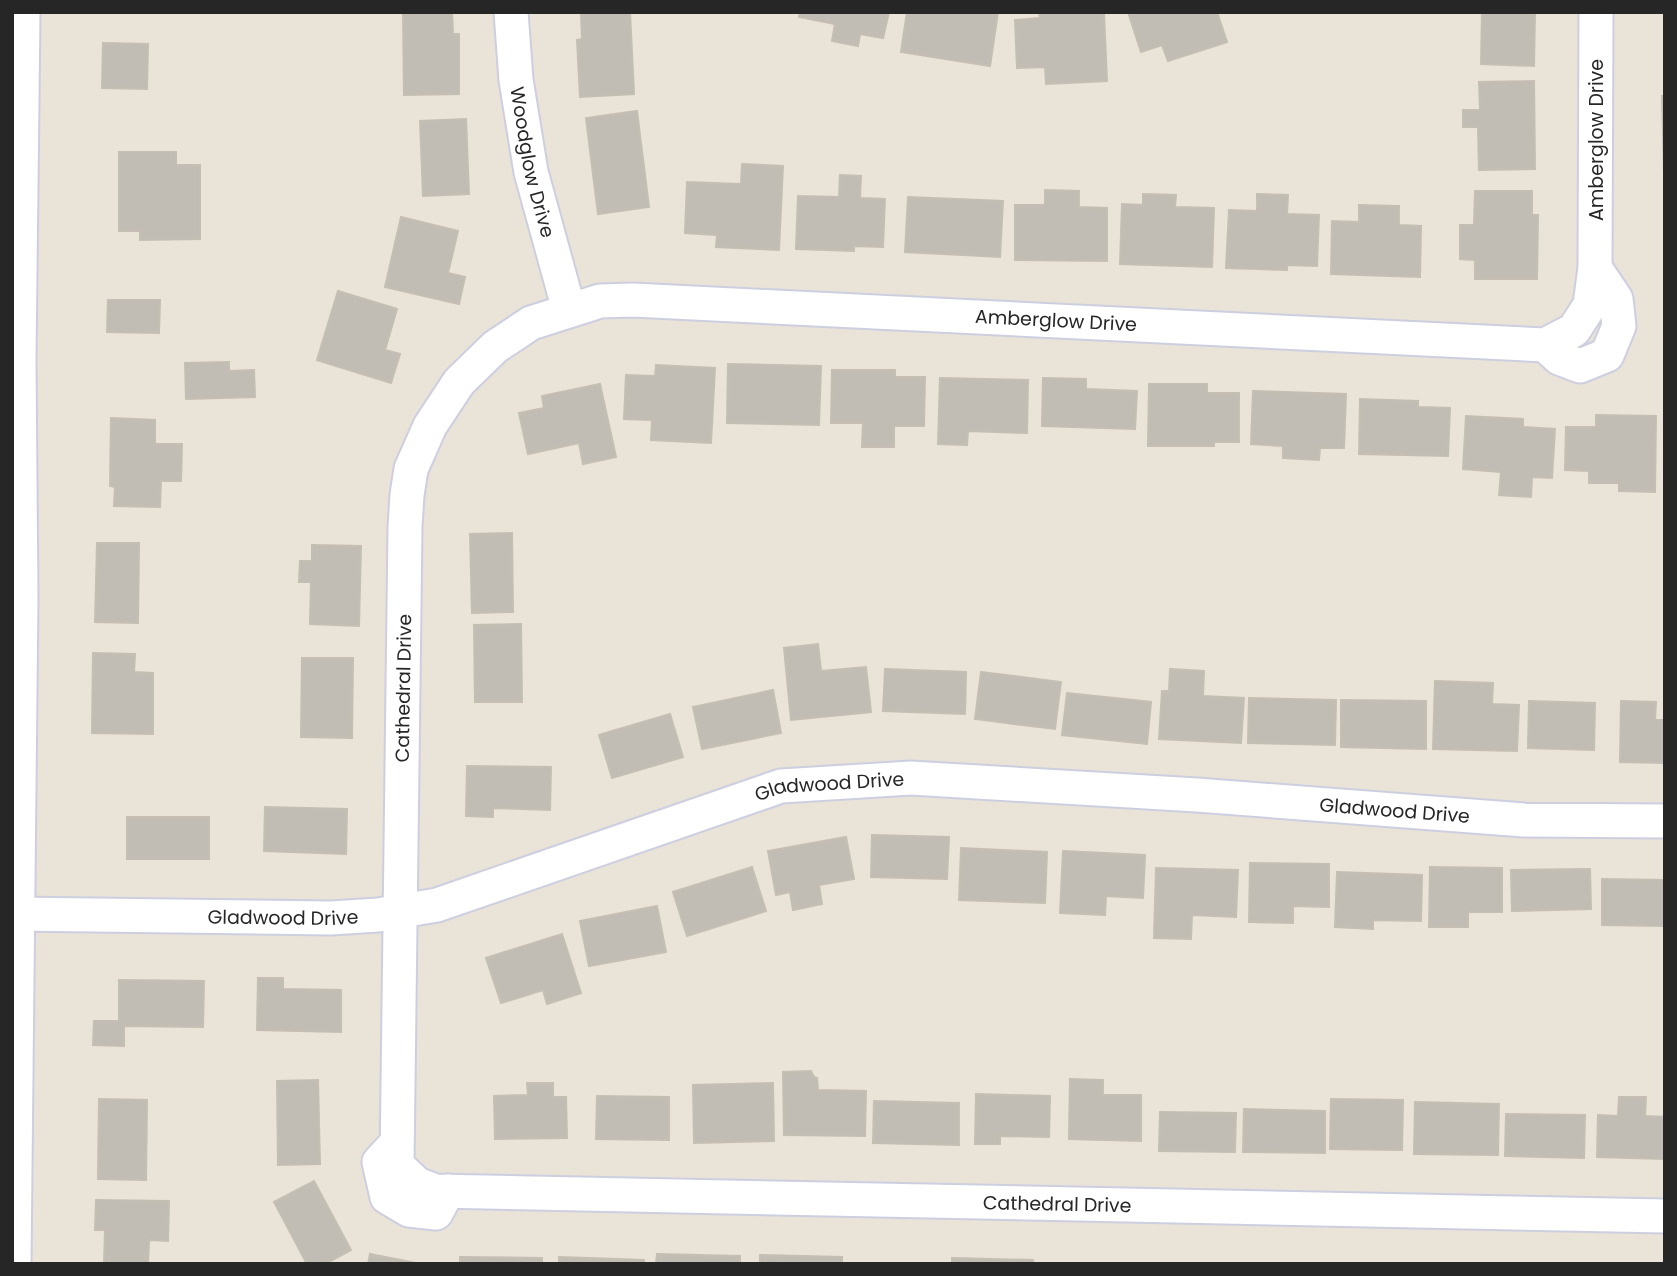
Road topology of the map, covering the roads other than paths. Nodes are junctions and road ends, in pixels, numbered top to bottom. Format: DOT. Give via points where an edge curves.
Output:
graph roads {
  1 [pos="23,12"];
  2 [pos="511,12"];
  3 [pos="1596,12"];
  4 [pos="569,310"];
  5 [pos="1665,821"];
  6 [pos="401,912"];
  7 [pos="15,914"];
  8 [pos="1665,1216"];
  9 [pos="14,1264"];
  1 -- 7 [label="street"];
  2 -- 4 [label="street, Woodglow Drive" via="531,172"];
  3 -- 4 [label="street, Amberglow Drive" via="1595,268 1590,305 1574,330 1545,345 633,300 600,301"];
  4 -- 6 [label="street, Cathedral Drive" via="531,323 495,347 458,382 430,426 411,470 405,527"];
  5 -- 6 [label="street, Gladwood Drive" via="1524,820 911,778 781,786 437,905"];
  6 -- 7 [label="street, Gladwood Drive" via="331,918"];
  6 -- 8 [label="street, Cathedral Drive" via="397,1166 417,1184 435,1191"];
  7 -- 9 [label="street"];
}
